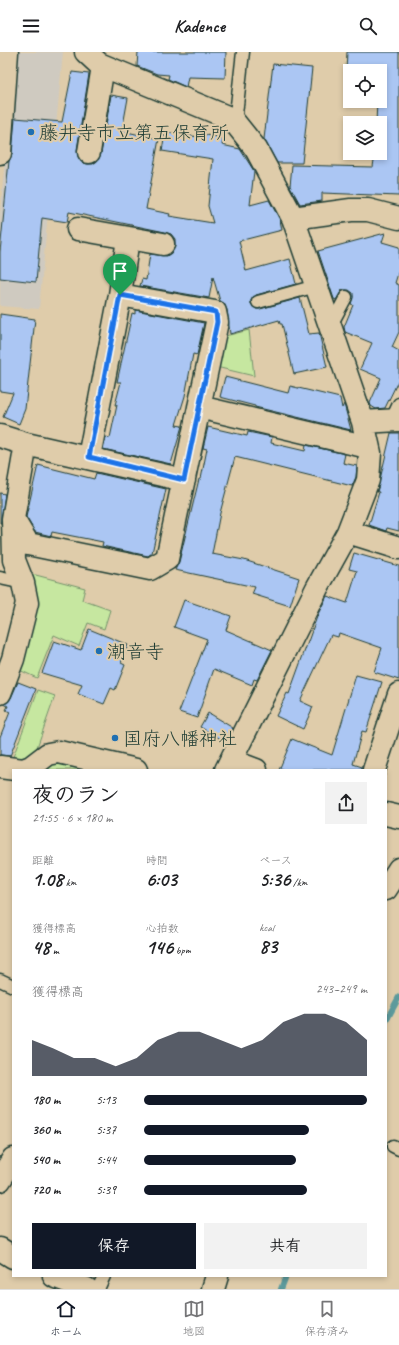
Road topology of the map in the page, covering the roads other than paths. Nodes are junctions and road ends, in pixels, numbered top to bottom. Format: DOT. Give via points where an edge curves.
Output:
graph roads {
  1 [pos="7,52"];
  2 [pos="86,52"];
  3 [pos="243,52"];
  4 [pos="103,66"];
  5 [pos="235,122"];
  6 [pos="89,152"];
  7 [pos="0,153"];
  8 [pos="293,218"];
  9 [pos="399,218"];
  10 [pos="78,229"];
  11 [pos="128,238"];
  12 [pos="163,244"];
  13 [pos="316,286"];
  14 [pos="120,295"];
  15 [pos="346,297"];
  16 [pos="258,302"];
  17 [pos="330,327"];
  18 [pos="199,407"];
  19 [pos="396,415"];
  20 [pos="363,422"];
  21 [pos="0,436"];
  22 [pos="26,444"];
  23 [pos="368,447"];
  24 [pos="89,457"];
  25 [pos="184,480"];
  26 [pos="13,519"];
  27 [pos="348,532"];
  28 [pos="399,548"];
  29 [pos="0,578"];
  30 [pos="23,583"];
  31 [pos="0,693"];
  32 [pos="399,694"];
  33 [pos="229,766"];
  34 [pos="0,767"];
  35 [pos="15,769"];
  36 [pos="26,769"];
  37 [pos="132,769"];
  38 [pos="249,769"];
  39 [pos="374,769"];
  40 [pos="387,814"];
  41 [pos="399,817"];
  42 [pos="399,869"];
  43 [pos="387,887"];
  44 [pos="0,980"];
  45 [pos="12,986"];
  46 [pos="12,1161"];
  47 [pos="0,1180"];
  48 [pos="0,1249"];
  49 [pos="12,1255"];
  50 [pos="57,1277"];
  51 [pos="104,1277"];
  52 [pos="217,1277"];
  53 [pos="87,1289"];
  54 [pos="98,1289"];
  55 [pos="213,1289"];
  1 -- 7 [label="street"];
  2 -- 4 [label="street"];
  3 -- 5 [label="lane"];
  4 -- 5 [label="street"];
  4 -- 6 [label="street"];
  5 -- 8 [label="street" via="256,149"];
  8 -- 9 [label="street" via="356,210 368,210"];
  8 -- 13 [label="street"];
  10 -- 11 [label="street"];
  11 -- 12 [label="street"];
  11 -- 14 [label="street"];
  13 -- 16 [label="lane"];
  13 -- 17 [label="street"];
  14 -- 18 [label="street" via="216,312 217,322"];
  14 -- 24 [label="street"];
  15 -- 17 [label="lane"];
  17 -- 20 [label="street"];
  18 -- 23 [label="street"];
  18 -- 25 [label="street"];
  19 -- 20 [label="street"];
  20 -- 23 [label="street"];
  21 -- 22 [label="street"];
  22 -- 24 [label="street"];
  22 -- 26 [label="street"];
  23 -- 27 [label="street" via="368,480"];
  24 -- 25 [label="street"];
  25 -- 26 [label="street" via="167,559 150,569 28,544"];
  26 -- 30 [label="street" via="14,560"];
  27 -- 28 [label="street"];
  27 -- 33 [label="street" via="317,588"];
  29 -- 30 [label="lane"];
  30 -- 31 [label="street" via="27,603 13,659"];
  32 -- 39 [label="street"];
  33 -- 38 [label="street"];
  34 -- 35 [label="street"];
  36 -- 37 [label="street" via="48,754 59,752"];
  40 -- 41 [label="street"];
  42 -- 43 [label="street"];
  44 -- 45 [label="lane"];
  46 -- 47 [label="street"];
  48 -- 49 [label="street"];
  50 -- 53 [label="street"];
  51 -- 54 [label="lane"];
  52 -- 55 [label="street"];
}
